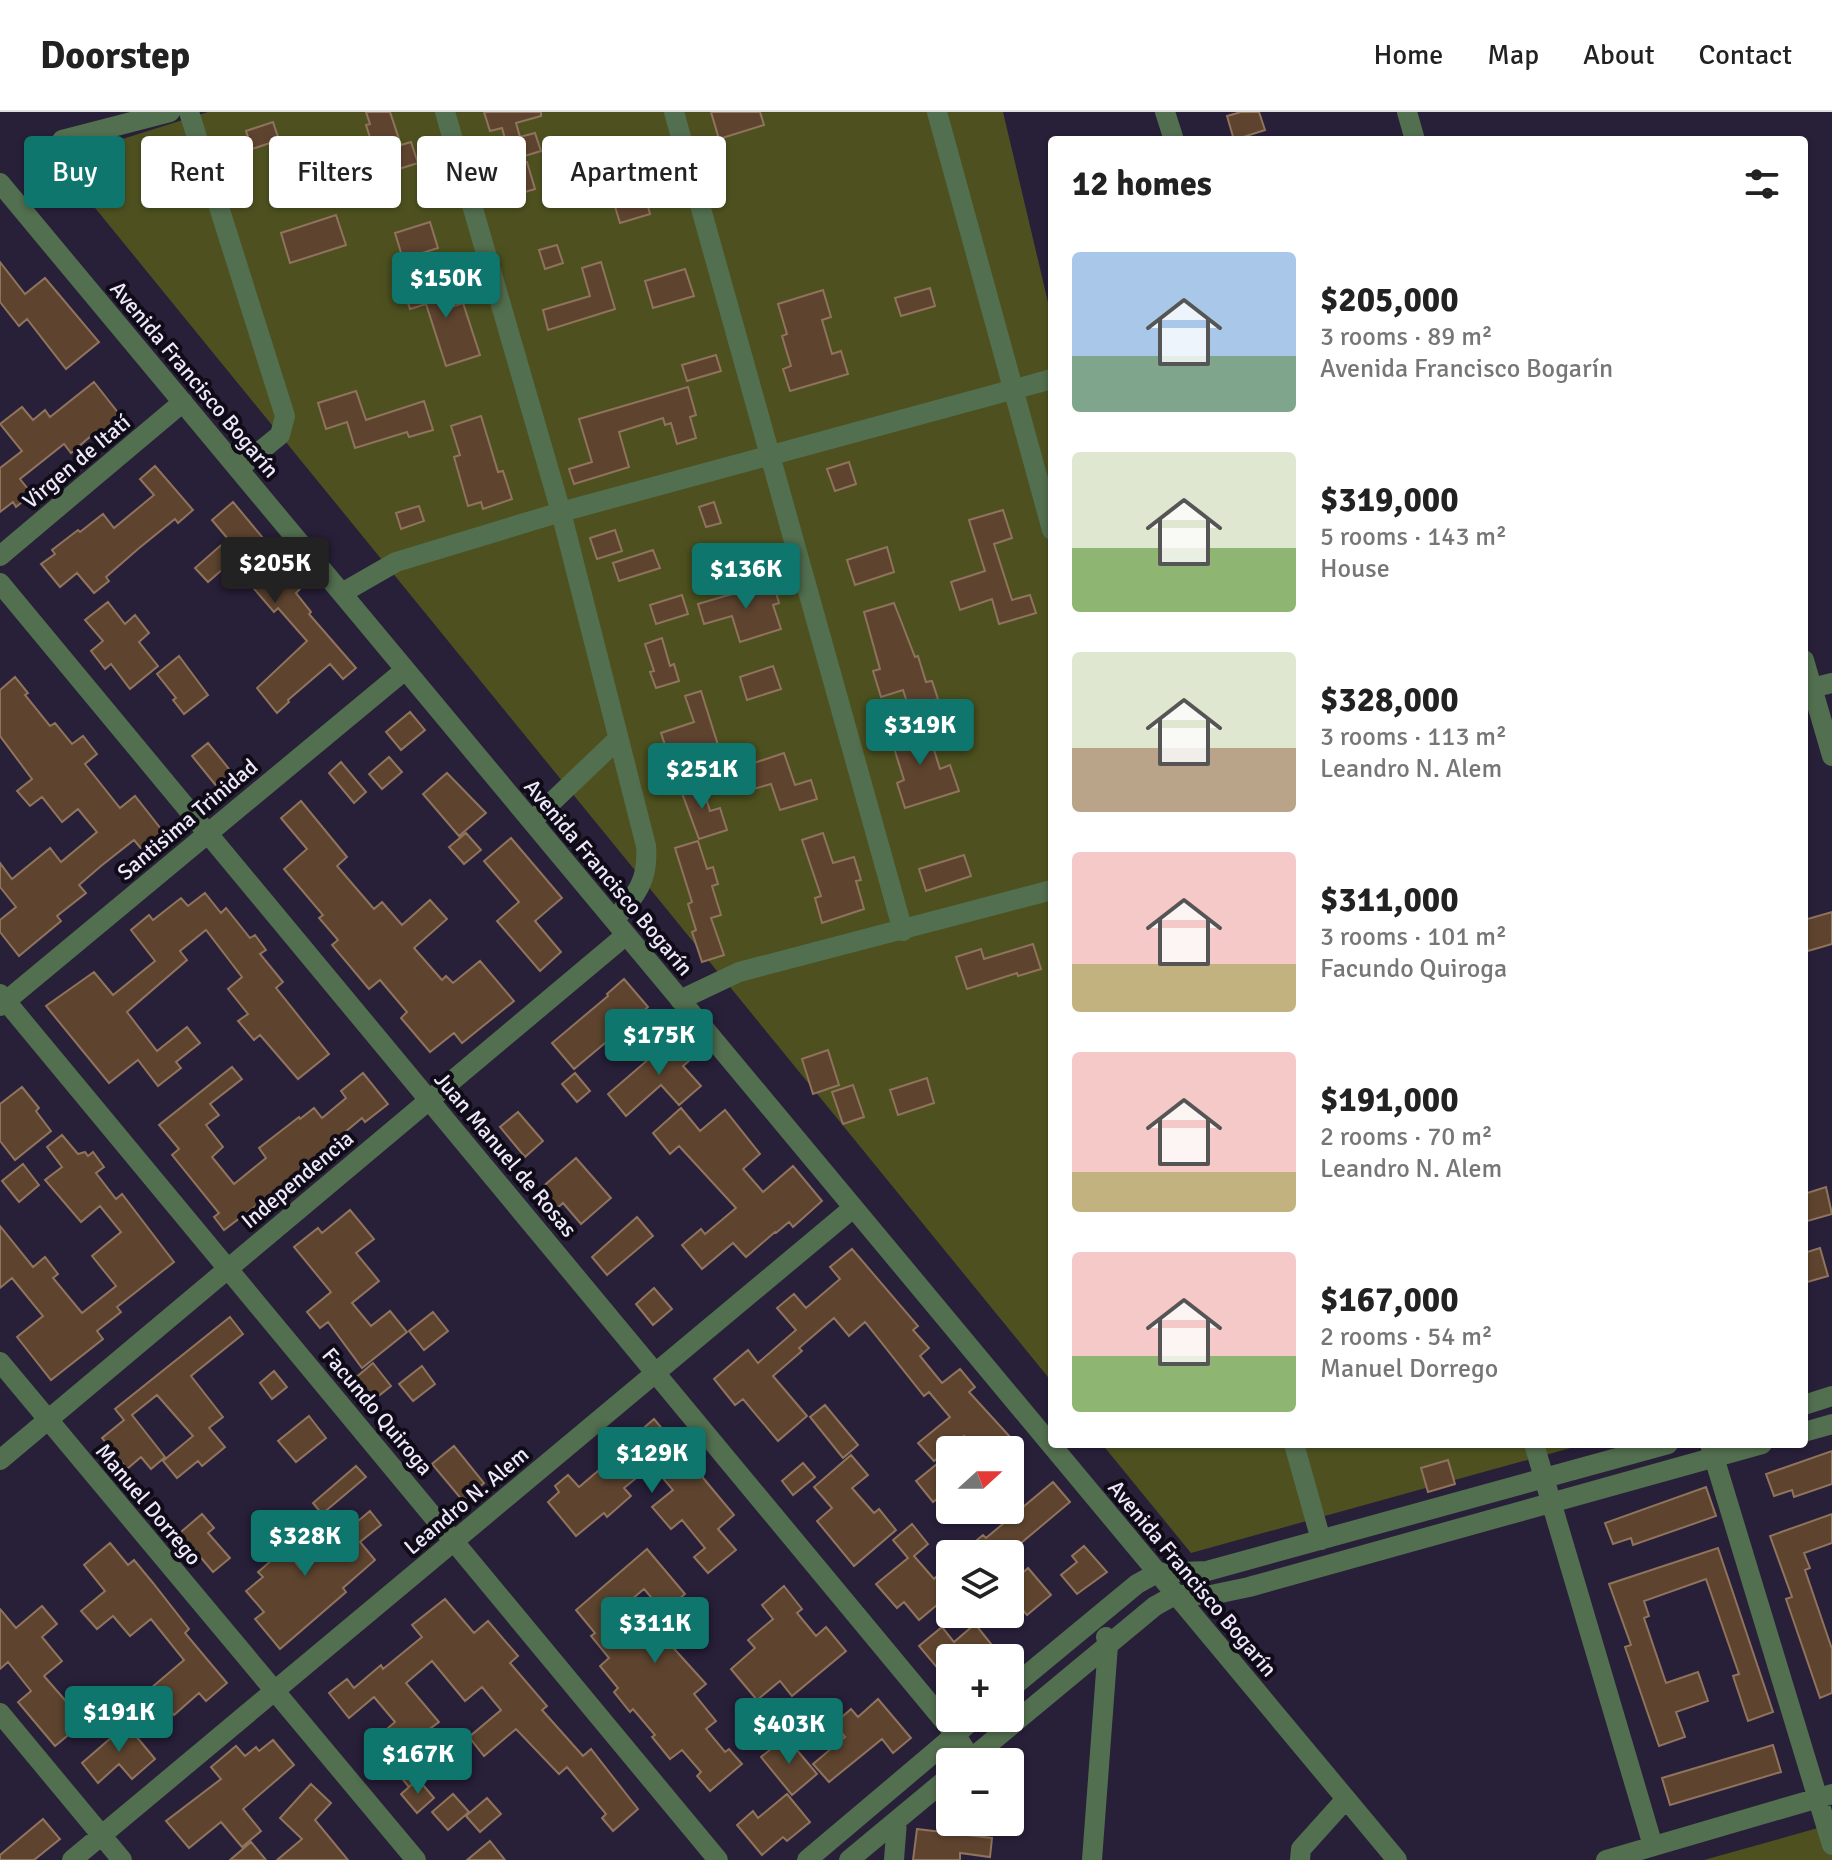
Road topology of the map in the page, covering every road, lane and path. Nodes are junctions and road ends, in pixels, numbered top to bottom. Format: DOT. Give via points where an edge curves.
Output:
graph roads {
  1 [pos="170,112"];
  2 [pos="189,112"];
  3 [pos="445,112"];
  4 [pos="674,112"];
  5 [pos="937,112"];
  6 [pos="1165,112"];
  7 [pos="1407,112"];
  8 [pos="77,136"];
  9 [pos="1173,136"];
  10 [pos="1414,136"];
  11 [pos="0,183"];
  12 [pos="1048,380"];
  13 [pos="1015,390"];
  14 [pos="183,402"];
  15 [pos="770,457"];
  16 [pos="238,469"];
  17 [pos="561,512"];
  18 [pos="1048,515"];
  19 [pos="0,556"];
  20 [pos="0,583"];
  21 [pos="342,593"];
  22 [pos="405,670"];
  23 [pos="1816,687"];
  24 [pos="618,739"];
  25 [pos="1832,756"];
  26 [pos="532,821"];
  27 [pos="208,833"];
  28 [pos="1048,891"];
  29 [pos="620,928"];
  30 [pos="903,931"];
  31 [pos="2,1000"];
  32 [pos="680,1000"];
  33 [pos="430,1099"];
  34 [pos="853,1208"];
  35 [pos="228,1268"];
  36 [pos="0,1362"];
  37 [pos="656,1372"];
  38 [pos="1832,1396"];
  39 [pos="1808,1404"];
  40 [pos="48,1420"];
  41 [pos="1832,1424"];
  42 [pos="1808,1431"];
  43 [pos="1048,1442"];
  44 [pos="1053,1448"];
  45 [pos="1295,1448"];
  46 [pos="1535,1448"];
  47 [pos="1654,1448"];
  48 [pos="1733,1448"];
  49 [pos="1712,1451"];
  50 [pos="0,1460"];
  51 [pos="1543,1480"];
  52 [pos="1550,1503"];
  53 [pos="1321,1540"];
  54 [pos="455,1541"];
  55 [pos="1157,1573"];
  56 [pos="1175,1595"];
  57 [pos="1099,1616"];
  58 [pos="1108,1645"];
  59 [pos="1024,1678"];
  60 [pos="274,1692"];
  61 [pos="0,1713"];
  62 [pos="958,1732"];
  63 [pos="955,1734"];
  64 [pos="963,1748"];
  65 [pos="984,1748"];
  66 [pos="936,1788"];
  67 [pos="1825,1796"];
  68 [pos="1346,1799"];
  69 [pos="897,1821"];
  70 [pos="102,1835"];
  71 [pos="1832,1845"];
  72 [pos="1653,1846"];
  73 [pos="72,1860"];
  74 [pos="122,1860"];
  75 [pos="416,1860"];
  76 [pos="718,1860"];
  77 [pos="807,1860"];
  78 [pos="849,1860"];
  79 [pos="894,1860"];
  80 [pos="1092,1860"];
  81 [pos="1300,1860"];
  82 [pos="1397,1860"];
  83 [pos="1606,1860"];
  1 -- 8 [label="street"];
  2 -- 16 [label="street" via="285,416 280,435"];
  3 -- 17 [label="street, Independencia"];
  4 -- 15 [label="street"];
  5 -- 13 [label="street"];
  6 -- 9 [label="street"];
  7 -- 10 [label="street"];
  11 -- 14 [label="street, Avenida Francisco Bogarín"];
  12 -- 13 [label="street"];
  13 -- 15 [label="street"];
  13 -- 18 [label="street"];
  14 -- 16 [label="street, Avenida Francisco Bogarín"];
  14 -- 19 [label="street, Virgen de Itatí"];
  15 -- 17 [label="street"];
  15 -- 30 [label="street"];
  16 -- 21 [label="street, Avenida Francisco Bogarín"];
  17 -- 21 [label="street" via="396,562"];
  17 -- 24 [label="street, Independencia"];
  20 -- 27 [label="street, Juan Manuel de Rosas"];
  21 -- 22 [label="street, Avenida Francisco Bogarín"];
  22 -- 26 [label="street, Avenida Francisco Bogarín"];
  22 -- 27 [label="street, Santisima Trinidad"];
  23 -- 25 [label="street"];
  24 -- 26 [label="street"];
  24 -- 29 [label="street, Independencia" via="647,863 639,893"];
  26 -- 29 [label="street, Avenida Francisco Bogarín"];
  27 -- 31 [label="street, Santisima Trinidad"];
  27 -- 33 [label="street, Juan Manuel de Rosas"];
  28 -- 30 [label="street"];
  29 -- 32 [label="street, Avenida Francisco Bogarín"];
  29 -- 33 [label="street, Independencia"];
  30 -- 32 [label="street" via="739,972"];
  31 -- 35 [label="street, Facundo Quiroga"];
  32 -- 34 [label="street, Avenida Francisco Bogarín"];
  33 -- 35 [label="street, Independencia"];
  33 -- 37 [label="street, Juan Manuel de Rosas"];
  34 -- 37 [label="street, Leandro N. Alem"];
  34 -- 43 [label="street, Avenida Francisco Bogarín"];
  35 -- 40 [label="street, Independencia"];
  35 -- 54 [label="street, Facundo Quiroga"];
  36 -- 40 [label="street, Manuel Dorrego"];
  37 -- 54 [label="street, Leandro N. Alem"];
  37 -- 63 [label="street, Juan Manuel de Rosas"];
  38 -- 39 [label="street"];
  40 -- 50 [label="street, Independencia"];
  40 -- 60 [label="street, Manuel Dorrego"];
  41 -- 42 [label="street"];
  44 -- 55 [label="street, Avenida Francisco Bogarín"];
  45 -- 53 [label="street"];
  46 -- 51 [label="street"];
  47 -- 51 [label="street"];
  48 -- 49 [label="street"];
  49 -- 52 [label="street"];
  49 -- 67 [label="street"];
  51 -- 52 [label="street"];
  51 -- 53 [label="street"];
  52 -- 56 [label="street" via="1249,1587"];
  52 -- 72 [label="street"];
  53 -- 55 [label="street" via="1207,1571"];
  54 -- 60 [label="street, Leandro N. Alem"];
  54 -- 76 [label="street, Facundo Quiroga"];
  55 -- 56 [label="street, Avenida Francisco Bogarín"];
  55 -- 57 [label="street"];
  56 -- 58 [label="street"];
  56 -- 68 [label="street, Avenida Francisco Bogarín"];
  57 -- 58 [label="street"];
  57 -- 59 [label="street"];
  58 -- 65 [label="street"];
  58 -- 80 [label="street"];
  60 -- 70 [label="street, Leandro N. Alem"];
  60 -- 75 [label="street, Manuel Dorrego"];
  61 -- 70 [label="street"];
  62 -- 63 [label="street"];
  63 -- 64 [label="street, Juan Manuel de Rosas"];
  63 -- 77 [label="street"];
  66 -- 69 [label="street"];
  67 -- 71 [label="street"];
  67 -- 72 [label="street"];
  68 -- 81 [label="street" via="1301,1849"];
  68 -- 82 [label="street, Avenida Francisco Bogarín"];
  69 -- 78 [label="street"];
  69 -- 79 [label="street"];
  70 -- 73 [label="street, Leandro N. Alem"];
  70 -- 74 [label="street"];
  72 -- 83 [label="street"];
}
